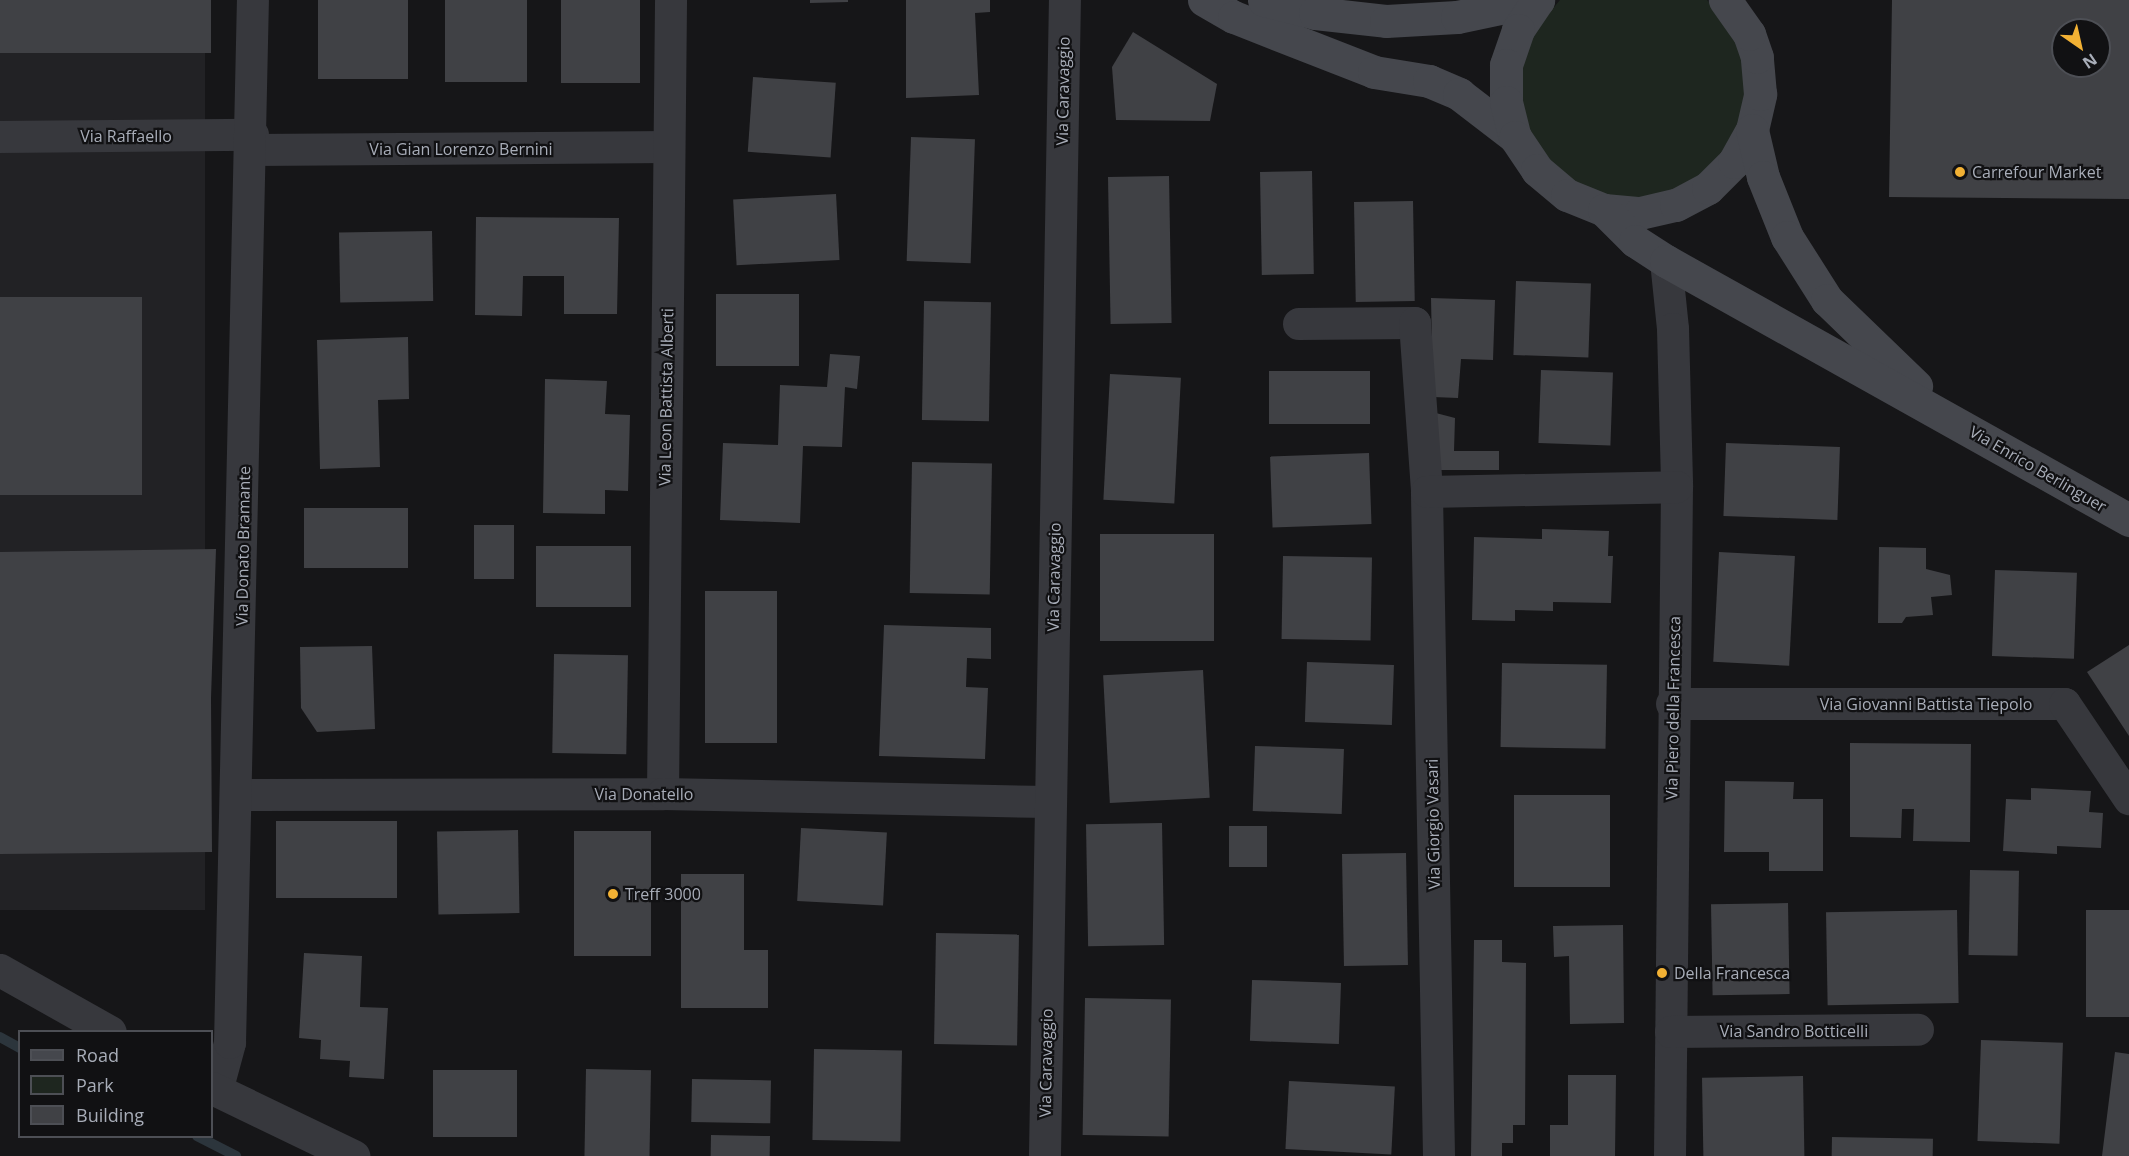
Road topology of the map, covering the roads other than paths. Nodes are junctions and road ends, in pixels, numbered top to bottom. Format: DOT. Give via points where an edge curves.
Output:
graph roads {
  1 [pos="254,0"];
  2 [pos="671,0"];
  3 [pos="1065,0"];
  4 [pos="1204,0"];
  5 [pos="1264,0"];
  6 [pos="1538,0"];
  7 [pos="1725,0"];
  8 [pos="1752,130"];
  9 [pos="0,137"];
  10 [pos="1515,137"];
  11 [pos="253,142"];
  12 [pos="669,147"];
  13 [pos="1604,210"];
  14 [pos="1666,261"];
  15 [pos="1299,324"];
  16 [pos="1948,417"];
  17 [pos="1677,487"];
  18 [pos="1427,492"];
  19 [pos="2129,520"];
  20 [pos="1672,704"];
  21 [pos="663,794"];
  22 [pos="237,795"];
  23 [pos="2129,799"];
  24 [pos="1050,802"];
  25 [pos="0,970"];
  26 [pos="106,1030"];
  27 [pos="1918,1030"];
  28 [pos="1671,1032"];
  29 [pos="214,1089"];
  30 [pos="1045,1154"];
  31 [pos="353,1156"];
  32 [pos="1439,1156"];
  33 [pos="1670,1156"];
  1 -- 11 [label="street, Via Donato Bramante"];
  2 -- 12 [label="street, Via Leon Battista Alberti"];
  3 -- 24 [label="street, Via Caravaggio"];
  4 -- 10 [label="main road" via="1234,18 1374,72 1429,81 1459,94"];
  5 -- 6 [label="main road" via="1315,14 1386,21 1457,17"];
  6 -- 10 [label="main road" via="1518,30 1506,66 1506,102"];
  7 -- 8 [label="main road" via="1749,34 1756,57 1760,94"];
  8 -- 13 [label="main road" via="1734,162 1708,188 1684,201 1640,213"];
  8 -- 16 [label="main road" via="1763,177 1787,237 1827,300"];
  9 -- 11 [label="street, Via Raffaello"];
  10 -- 13 [label="main road" via="1537,170 1567,195"];
  11 -- 12 [label="street, Via Gian Lorenzo Bernini"];
  11 -- 22 [label="street, Via Donato Bramante"];
  12 -- 21 [label="street, Via Leon Battista Alberti"];
  13 -- 14 [label="main road" via="1635,241"];
  14 -- 16 [label="main road"];
  14 -- 17 [label="street, Via Piero della Francesca" via="1673,329"];
  15 -- 18 [label="street, Via Giorgio Vasari" via="1415,323"];
  16 -- 19 [label="main road, Via Enrico Berlinguer"];
  17 -- 18 [label="street"];
  17 -- 20 [label="street, Via Piero della Francesca"];
  18 -- 32 [label="street, Via Giorgio Vasari"];
  20 -- 23 [label="street, Via Giovanni Battista Tiepolo" via="2065,704"];
  20 -- 28 [label="street, Via Piero della Francesca"];
  21 -- 22 [label="street, Via Donatello"];
  21 -- 24 [label="street, Via Donatello"];
  22 -- 29 [label="street, Via Donato Bramante" via="230,1043"];
  24 -- 30 [label="street, Via Caravaggio"];
  25 -- 26 [label="street"];
  27 -- 28 [label="street, Via Sandro Botticelli"];
  28 -- 33 [label="street, Via Piero della Francesca"];
  29 -- 31 [label="street"];
}
